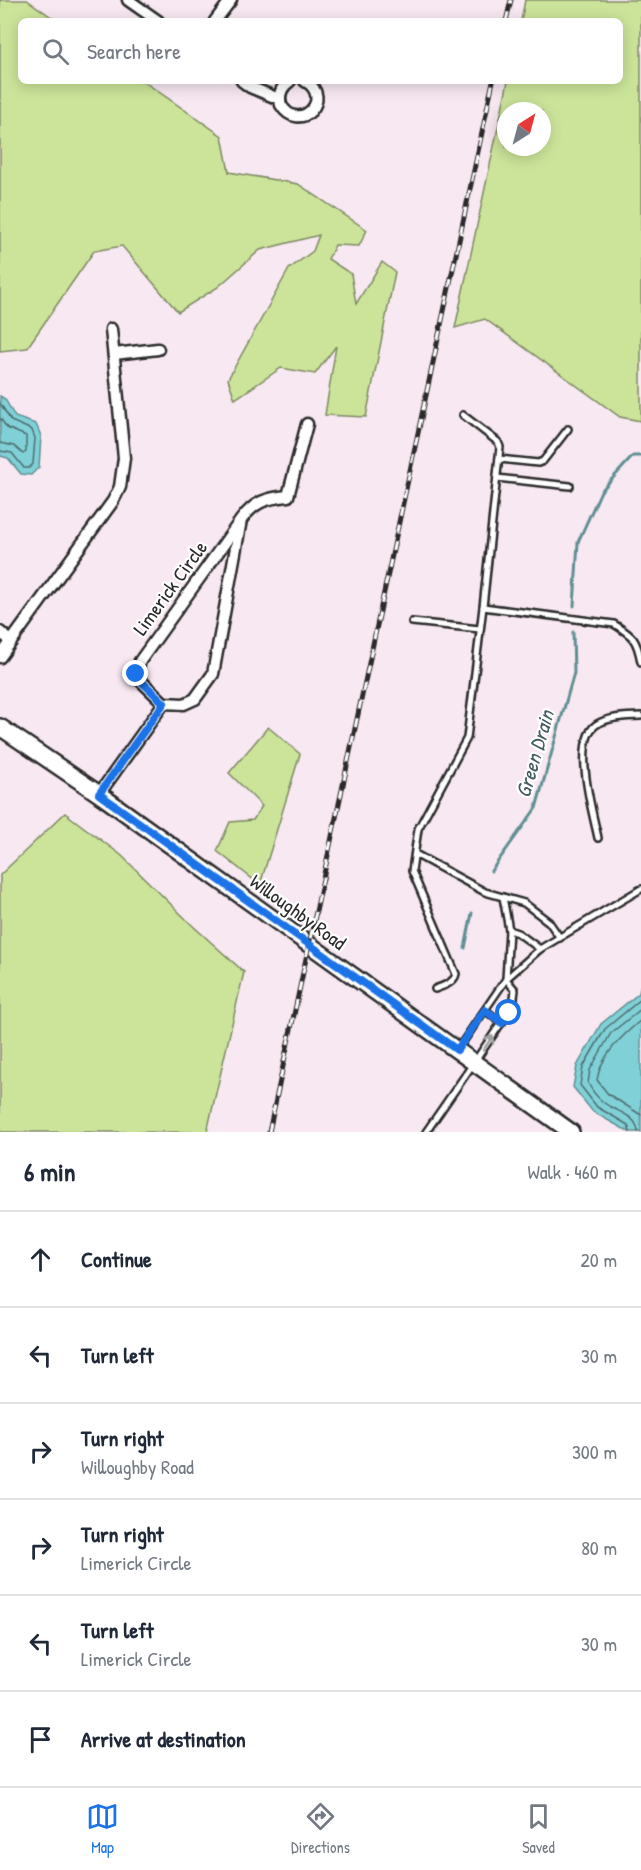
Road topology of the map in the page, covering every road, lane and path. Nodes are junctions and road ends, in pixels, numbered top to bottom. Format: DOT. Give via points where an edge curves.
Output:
graph roads {
  1 [pos="128,0"];
  2 [pos="231,0"];
  3 [pos="154,18"];
  4 [pos="217,18"];
  5 [pos="246,84"];
  6 [pos="287,84"];
  7 [pos="311,84"];
  8 [pos="279,99"];
  9 [pos="111,329"];
  10 [pos="158,349"];
  11 [pos="114,354"];
  12 [pos="463,415"];
  13 [pos="307,424"];
  14 [pos="568,429"];
  15 [pos="499,459"];
  16 [pos="497,478"];
  17 [pos="570,486"];
  18 [pos="241,520"];
  19 [pos="483,608"];
  20 [pos="412,622"];
  21 [pos="480,629"];
  22 [pos="0,632"];
  23 [pos="11,641"];
  24 [pos="0,657"];
  25 [pos="641,662"];
  26 [pos="164,703"];
  27 [pos="641,716"];
  28 [pos="0,727"];
  29 [pos="99,794"];
  30 [pos="598,838"];
  31 [pos="415,854"];
  32 [pos="641,889"];
  33 [pos="503,897"];
  34 [pos="509,930"];
  35 [pos="560,938"];
  36 [pos="540,949"];
  37 [pos="506,979"];
  38 [pos="435,989"];
  39 [pos="485,1010"];
  40 [pos="502,1023"];
  41 [pos="457,1050"];
  42 [pos="474,1064"];
  43 [pos="426,1132"];
  44 [pos="571,1132"];
  1 -- 3 [label="street"];
  2 -- 4 [label="street"];
  5 -- 8 [label="street"];
  6 -- 8 [label="street"];
  7 -- 8 [label="street" via="317,96 316,105 308,114 291,116"];
  9 -- 11 [label="street"];
  10 -- 11 [label="street"];
  11 -- 23 [label="street" via="124,458 120,487"];
  12 -- 15 [label="lane" via="498,442"];
  13 -- 18 [label="street, Limerick Circle" via="288,496 264,499"];
  14 -- 15 [label="lane" via="543,461"];
  15 -- 16 [label="lane"];
  16 -- 17 [label="lane"];
  16 -- 19 [label="lane"];
  18 -- 26 [label="street, Limerick Circle" via="213,674 195,699"];
  18 -- 26 [label="street, Limerick Circle" via="137,667 139,679"];
  19 -- 21 [label="lane"];
  19 -- 25 [label="lane" via="614,624 631,634"];
  20 -- 21 [label="lane"];
  21 -- 31 [label="lane" via="467,738 418,830"];
  22 -- 23 [label="street"];
  23 -- 24 [label="street"];
  26 -- 29 [label="street"];
  27 -- 30 [label="lane" via="599,723 588,733 585,760"];
  28 -- 29 [label="street, Willoughby Road"];
  29 -- 41 [label="street, Willoughby Road"];
  31 -- 33 [label="lane" via="485,892"];
  31 -- 38 [label="lane" via="412,871 456,974 452,981"];
  32 -- 35 [label="lane"];
  33 -- 34 [label="lane"];
  33 -- 35 [label="lane" via="524,903 549,922"];
  34 -- 36 [label="lane"];
  34 -- 37 [label="lane"];
  35 -- 36 [label="lane"];
  36 -- 37 [label="lane"];
  37 -- 39 [label="lane"];
  37 -- 40 [label="lane" via="516,998"];
  39 -- 40 [label="lane"];
  39 -- 41 [label="lane"];
  42 -- 40 [label="lane, one-way"];
  41 -- 42 [label="street, Willoughby Road"];
  42 -- 43 [label="lane"];
  42 -- 44 [label="street, Willoughby Road"];
}
